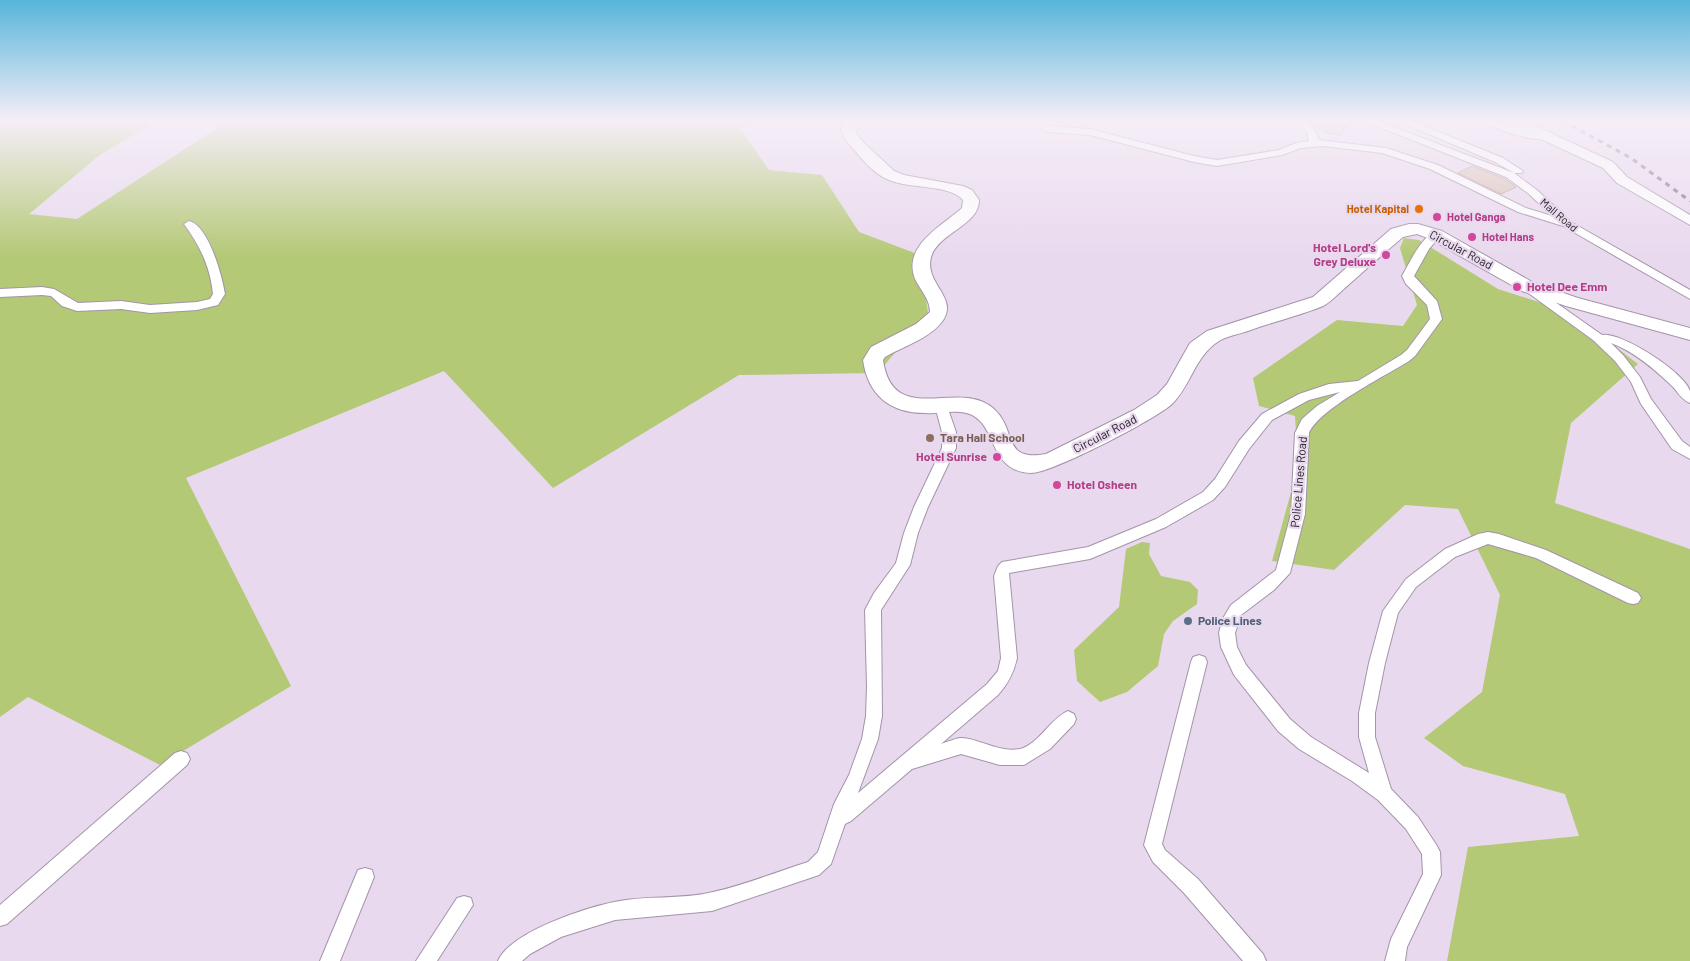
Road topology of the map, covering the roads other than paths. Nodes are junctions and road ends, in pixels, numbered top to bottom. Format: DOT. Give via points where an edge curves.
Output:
graph roads {
  1 [pos="879,166"];
  2 [pos="1431,166"];
  3 [pos="1484,166"];
  4 [pos="1509,166"];
  5 [pos="1608,166"];
  6 [pos="1553,212"];
  7 [pos="1690,221"];
  8 [pos="189,224"];
  9 [pos="1567,224"];
  10 [pos="1436,235"];
  11 [pos="1528,287"];
  12 [pos="0,293"];
  13 [pos="1690,295"];
  14 [pos="1690,334"];
  15 [pos="1602,342"];
  16 [pos="1364,384"];
  17 [pos="1690,398"];
  18 [pos="941,406"];
  19 [pos="1690,454"];
  20 [pos="1633,598"];
  21 [pos="1199,662"];
  22 [pos="1068,719"];
  23 [pos="181,759"];
  24 [pos="905,763"];
  25 [pos="1384,794"];
  26 [pos="840,816"];
  27 [pos="365,877"];
  28 [pos="464,905"];
  29 [pos="0,918"];
  30 [pos="330,961"];
  31 [pos="426,961"];
  32 [pos="508,961"];
  33 [pos="1256,961"];
  34 [pos="1396,961"];
  1 -- 18 [label="main road, Circular Road" via="898,179 946,186 970,198 970,210 930,245 922,257 921,272 940,306 936,319 878,352 873,360 876,380 886,394 913,407"];
  2 -- 9 [label="street" via="1522,210"];
  3 -- 6 [label="street, Mall Road" via="1510,176"];
  4 -- 6 [label="street" via="1544,193"];
  5 -- 7 [label="main road" via="1626,183"];
  6 -- 9 [label="street, Mall Road"];
  8 -- 12 [label="street" via="202,241 218,280 220,294 214,302 167,309 121,305 77,307 54,293"];
  9 -- 13 [label="street, Mall Road"];
  10 -- 11 [label="main road, Circular Road"];
  10 -- 16 [label="street, Police Lines Road" via="1408,276 1433,304 1436,319 1412,352"];
  10 -- 18 [label="main road, Circular Road" via="1418,229 1402,231 1319,301 1205,340 1164,400 1050,461 1031,466 1018,462 1006,452 993,420 985,411 970,406"];
  11 -- 14 [label="main road, Circular Road"];
  11 -- 15 [label="street"];
  15 -- 17 [label="street" via="1604,338 1611,338 1639,353 1676,381"];
  15 -- 19 [label="street" via="1636,380 1646,401 1677,445"];
  16 -- 24 [label="street" via="1329,388 1267,417 1208,496 1161,523 1099,550 1007,566 1001,576 1009,658 1003,679"];
  16 -- 25 [label="street, Police Lines Road" via="1307,422 1302,433 1298,514 1283,573 1236,610 1227,633 1240,670 1284,725 1305,743"];
  18 -- 26 [label="street" via="950,448 918,516 903,564 874,610 875,686 870,739"];
  20 -- 25 [label="street" via="1541,554 1488,538 1450,553 1411,583 1391,611 1367,713 1368,743"];
  21 -- 33 [label="street" via="1153,845 1159,856 1191,886"];
  22 -- 24 [label="street" via="1024,757 1000,757 961,746"];
  23 -- 29 [label="street"];
  24 -- 26 [label="street"];
  25 -- 34 [label="street, Police Lines Road" via="1412,823 1431,852 1432,875 1398,946"];
  26 -- 32 [label="street" via="825,858 813,869 712,902 615,911 558,929 523,947"];
  27 -- 30 [label="street"];
  28 -- 31 [label="street"];
}
